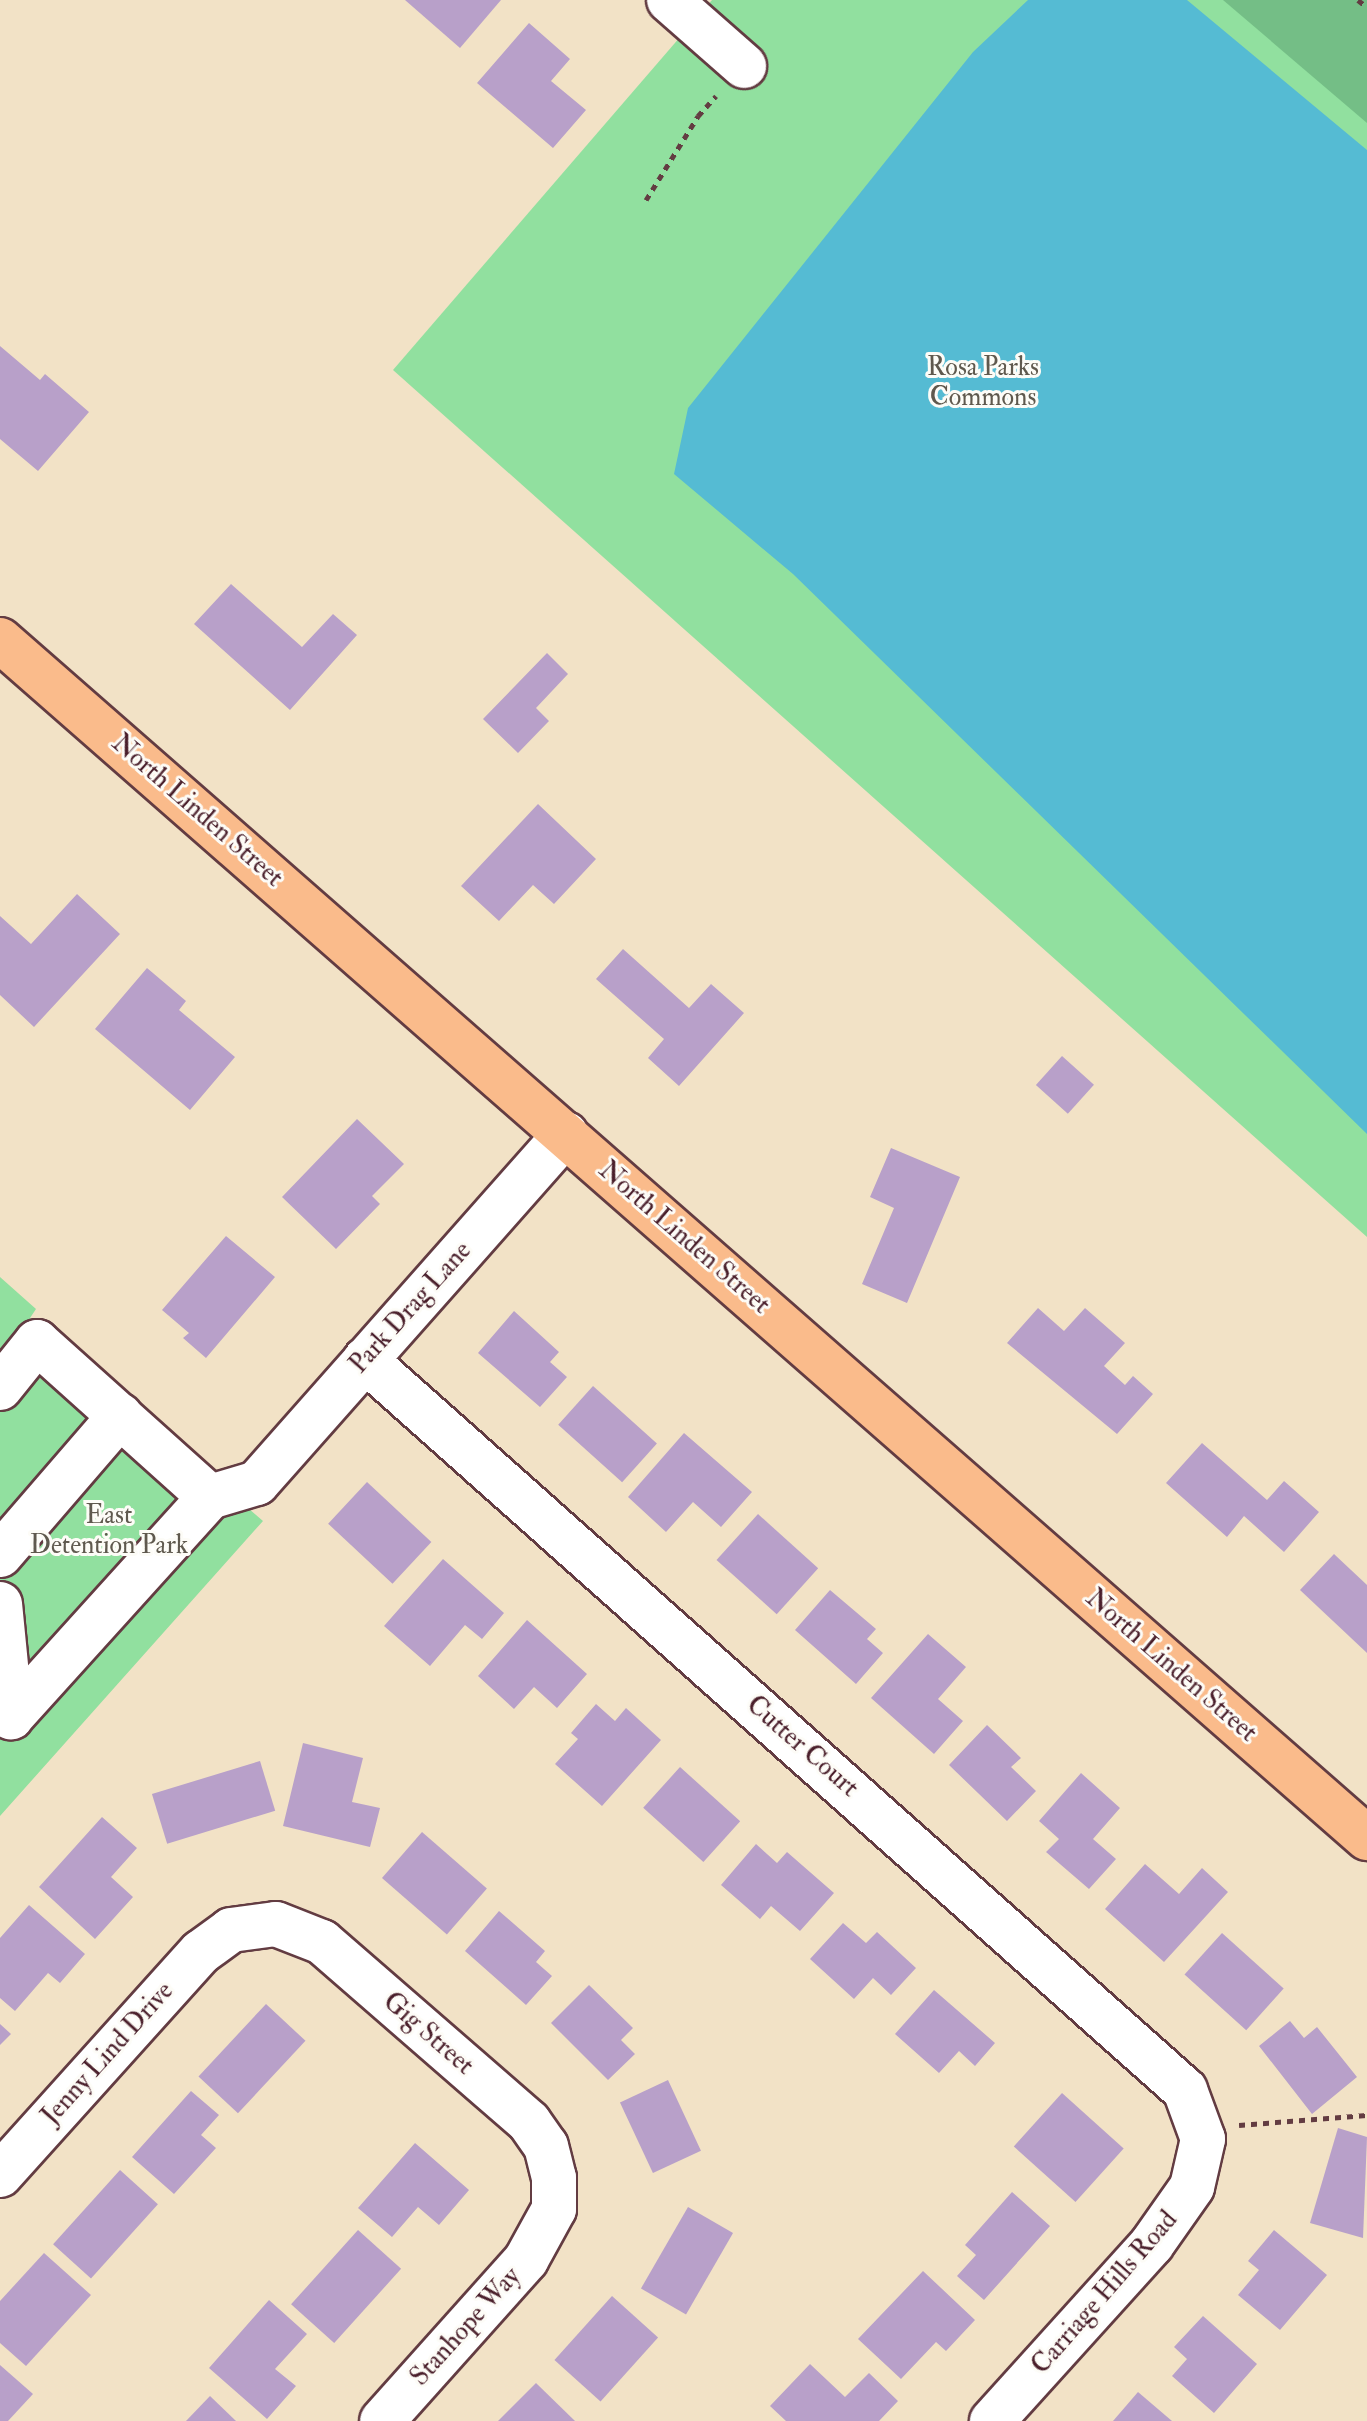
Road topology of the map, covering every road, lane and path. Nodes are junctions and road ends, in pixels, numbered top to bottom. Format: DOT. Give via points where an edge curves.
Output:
graph roads {
  1 [pos="669,0"];
  2 [pos="1358,0"];
  3 [pos="1367,7"];
  4 [pos="744,66"];
  5 [pos="646,200"];
  6 [pos="0,640"];
  7 [pos="566,1134"];
  8 [pos="365,1360"];
  9 [pos="0,1388"];
  10 [pos="120,1416"];
  11 [pos="210,1497"];
  12 [pos="0,1555"];
  13 [pos="0,1604"];
  14 [pos="1367,1838"];
  15 [pos="220,1938"];
  16 [pos="1367,2115"];
  17 [pos="1216,2141"];
  18 [pos="0,2175"];
  19 [pos="545,2229"];
  20 [pos="382,2421"];
  21 [pos="992,2421"];
  1 -- 4 [label="street"];
  2 -- 3 [label="path"];
  4 -- 5 [label="path" via="698,116"];
  6 -- 7 [label="main road, North Linden Street"];
  7 -- 8 [label="street, Park Drag Lane"];
  7 -- 14 [label="main road, North Linden Street"];
  8 -- 11 [label="street, Park Drag Lane" via="257,1483"];
  8 -- 17 [label="street, Cutter Court" via="1173,2076"];
  9 -- 10 [label="street" via="37,1342"];
  10 -- 11 [label="street"];
  10 -- 12 [label="street"];
  11 -- 13 [label="street" via="11,1717"];
  15 -- 18 [label="street, Jenny Lind Drive" via="201,1952"];
  15 -- 19 [label="street, Gig Street" via="251,1924 276,1924 322,1942 529,2122 546,2146 554,2178 554,2209"];
  16 -- 17 [label="path"];
  17 -- 21 [label="street, Carriage Hills Road" via="1152,2244"];
  19 -- 20 [label="street, Stanhope Way" via="526,2260"];
}
